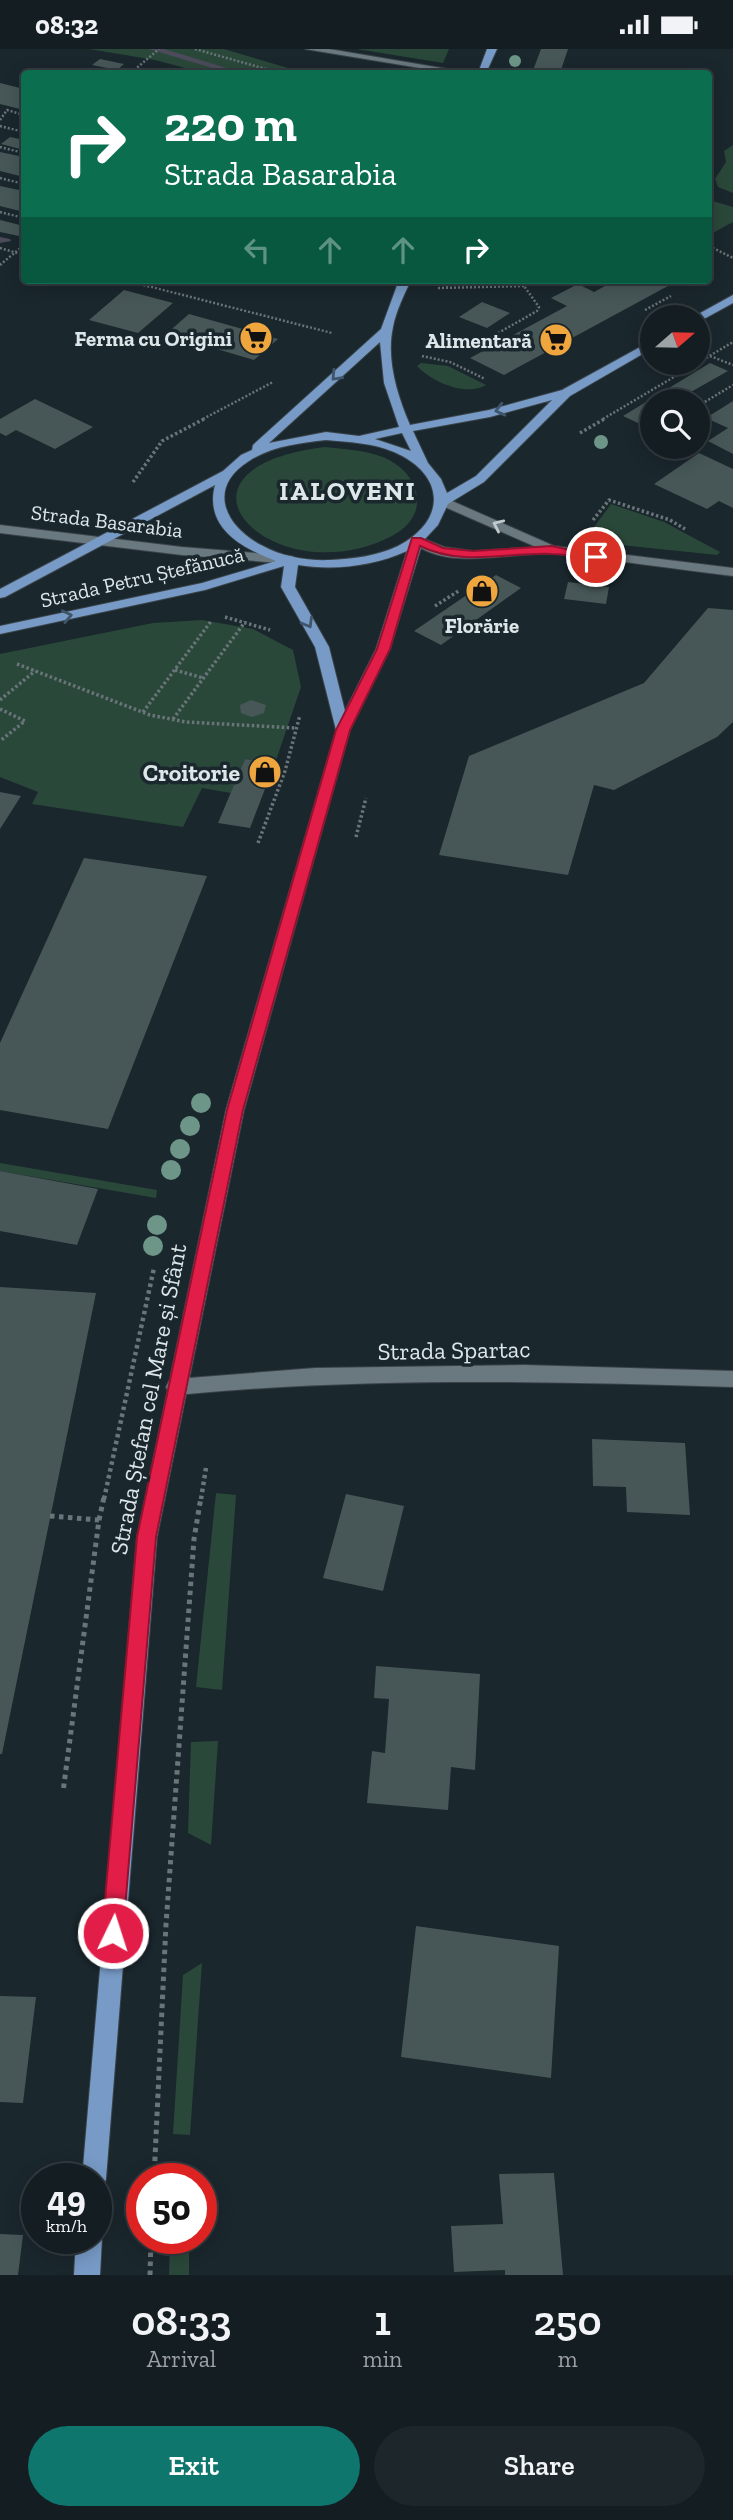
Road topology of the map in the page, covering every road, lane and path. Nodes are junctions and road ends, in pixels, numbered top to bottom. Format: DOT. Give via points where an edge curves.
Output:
graph roads {
  1 [pos="159,49"];
  2 [pos="195,49"];
  3 [pos="310,49"];
  4 [pos="492,49"];
  5 [pos="134,70"];
  6 [pos="269,70"];
  7 [pos="446,70"];
  8 [pos="483,70"];
  9 [pos="21,114"];
  10 [pos="0,120"];
  11 [pos="0,125"];
  12 [pos="21,130"];
  13 [pos="0,147"];
  14 [pos="21,152"];
  15 [pos="0,178"];
  16 [pos="21,183"];
  17 [pos="0,212"];
  18 [pos="21,217"];
  19 [pos="0,248"];
  20 [pos="21,248"];
  21 [pos="712,248"];
  22 [pos="17,253"];
  23 [pos="21,254"];
  24 [pos="733,258"];
  25 [pos="0,265"];
  26 [pos="140,284"];
  27 [pos="403,284"];
  28 [pos="450,284"];
  29 [pos="528,284"];
  30 [pos="524,286"];
  31 [pos="679,292"];
  32 [pos="733,298"];
  33 [pos="710,310"];
  34 [pos="635,315"];
  35 [pos="386,330"];
  36 [pos="343,336"];
  37 [pos="484,341"];
  38 [pos="733,342"];
  39 [pos="640,350"];
  40 [pos="414,355"];
  41 [pos="710,356"];
  42 [pos="733,365"];
  43 [pos="678,375"];
  44 [pos="276,381"];
  45 [pos="491,381"];
  46 [pos="733,385"];
  47 [pos="566,393"];
  48 [pos="710,399"];
  49 [pos="404,429"];
  50 [pos="573,437"];
  51 [pos="357,438"];
  52 [pos="246,459"];
  53 [pos="426,466"];
  54 [pos="229,473"];
  55 [pos="132,483"];
  56 [pos="443,501"];
  57 [pos="587,528"];
  58 [pos="0,529"];
  59 [pos="691,533"];
  60 [pos="105,540"];
  61 [pos="416,540"];
  62 [pos="552,550"];
  63 [pos="292,560"];
  64 [pos="733,572"];
  65 [pos="462,589"];
  66 [pos="0,594"];
  67 [pos="429,609"];
  68 [pos="202,615"];
  69 [pos="216,616"];
  70 [pos="245,622"];
  71 [pos="0,630"];
  72 [pos="273,631"];
  73 [pos="12,661"];
  74 [pos="175,670"];
  75 [pos="35,671"];
  76 [pos="203,678"];
  77 [pos="0,700"];
  78 [pos="302,705"];
  79 [pos="0,709"];
  80 [pos="143,712"];
  81 [pos="173,719"];
  82 [pos="296,728"];
  83 [pos="343,730"];
  84 [pos="0,741"];
  85 [pos="367,796"];
  86 [pos="258,843"];
  87 [pos="353,848"];
  88 [pos="154,1268"];
  89 [pos="733,1379"];
  90 [pos="176,1387"];
  91 [pos="208,1456"];
  92 [pos="50,1516"];
  93 [pos="99,1520"];
  94 [pos="63,1792"];
  95 [pos="95,2163"];
  96 [pos="155,2163"];
  97 [pos="88,2254"];
  98 [pos="151,2254"];
  99 [pos="87,2275"];
  100 [pos="150,2275"];
  1 -- 5 [label="path"];
  2 -- 6 [label="path"];
  3 -- 7 [label="street"];
  4 -- 8 [label="main road"];
  9 -- 10 [label="path" via="7,110"];
  11 -- 12 [label="path"];
  13 -- 14 [label="path"];
  15 -- 16 [label="path"];
  17 -- 18 [label="path"];
  19 -- 22 [label="path"];
  20 -- 22 [label="path"];
  21 -- 24 [label="path"];
  22 -- 23 [label="path"];
  22 -- 25 [label="path"];
  26 -- 36 [label="path"];
  27 -- 35 [label="main road"];
  28 -- 30 [label="path" via="442,288"];
  29 -- 30 [label="path"];
  30 -- 37 [label="path" via="539,307 537,311"];
  31 -- 34 [label="path"];
  32 -- 33 [label="main road"];
  35 -- 49 [label="main road" via="390,384"];
  35 -- 52 [label="main road, one-way"];
  38 -- 41 [label="path"];
  39 -- 47 [label="main road"];
  40 -- 45 [label="path" via="450,362"];
  41 -- 42 [label="path"];
  43 -- 50 [label="path"];
  44 -- 55 [label="path" via="162,441"];
  46 -- 48 [label="path"];
  47 -- 49 [label="main road, one-way"];
  47 -- 56 [label="main road" via="480,479"];
  49 -- 51 [label="main road"];
  49 -- 53 [label="main road"];
  51 -- 52 [label="main road" via="296,440"];
  51 -- 53 [label="main road" via="407,453"];
  52 -- 54 [label="main road"];
  53 -- 56 [label="main road" via="439,483"];
  54 -- 60 [label="main road, Strada Petru Ștefănucă"];
  54 -- 63 [label="main road, Strada Basarabia" via="219,490 218,507 225,524 253,546"];
  56 -- 61 [label="main road, Strada Basarabia" via="435,522"];
  62 -- 56 [label="street, one-way"];
  57 -- 59 [label="path" via="609,500 670,520"];
  58 -- 60 [label="street, Strada Basarabia"];
  60 -- 63 [label="street, Strada Basarabia" via="218,557"];
  60 -- 66 [label="main road, Strada Petru Ștefănucă"];
  61 -- 62 [label="street" via="440,551 473,555"];
  61 -- 63 [label="main road, Strada Basarabia" via="373,559"];
  61 -- 83 [label="main road, Strada Ștefan cel Mare și Sfânt" via="383,649"];
  62 -- 64 [label="street"];
  71 -- 63 [label="main road, Strada Petru Ștefănucă, one-way" via="205,586"];
  63 -- 83 [label="main road, Strada Ștefan cel Mare și Sfânt, one-way" via="288,587 322,646"];
  65 -- 67 [label="path"];
  68 -- 69 [label="path"];
  69 -- 70 [label="path"];
  69 -- 74 [label="path"];
  70 -- 72 [label="path"];
  70 -- 76 [label="path"];
  73 -- 75 [label="path"];
  74 -- 76 [label="path"];
  74 -- 80 [label="path"];
  75 -- 77 [label="path"];
  75 -- 80 [label="path"];
  76 -- 81 [label="path"];
  78 -- 82 [label="path"];
  79 -- 84 [label="path" via="25,721"];
  80 -- 81 [label="path"];
  81 -- 82 [label="path"];
  82 -- 86 [label="path"];
  83 -- 90 [label="main road, Strada Ștefan cel Mare și Sfânt" via="235,1110"];
  85 -- 87 [label="path"];
  88 -- 93 [label="path"];
  89 -- 90 [label="street, Strada Spartac" via="380,1374"];
  90 -- 95 [label="main road, Strada Ștefan cel Mare și Sfânt" via="147,1537"];
  91 -- 96 [label="path" via="190,1590"];
  92 -- 93 [label="path"];
  93 -- 94 [label="path"];
  97 -- 99 [label="main road"];
  98 -- 100 [label="path"];
}
